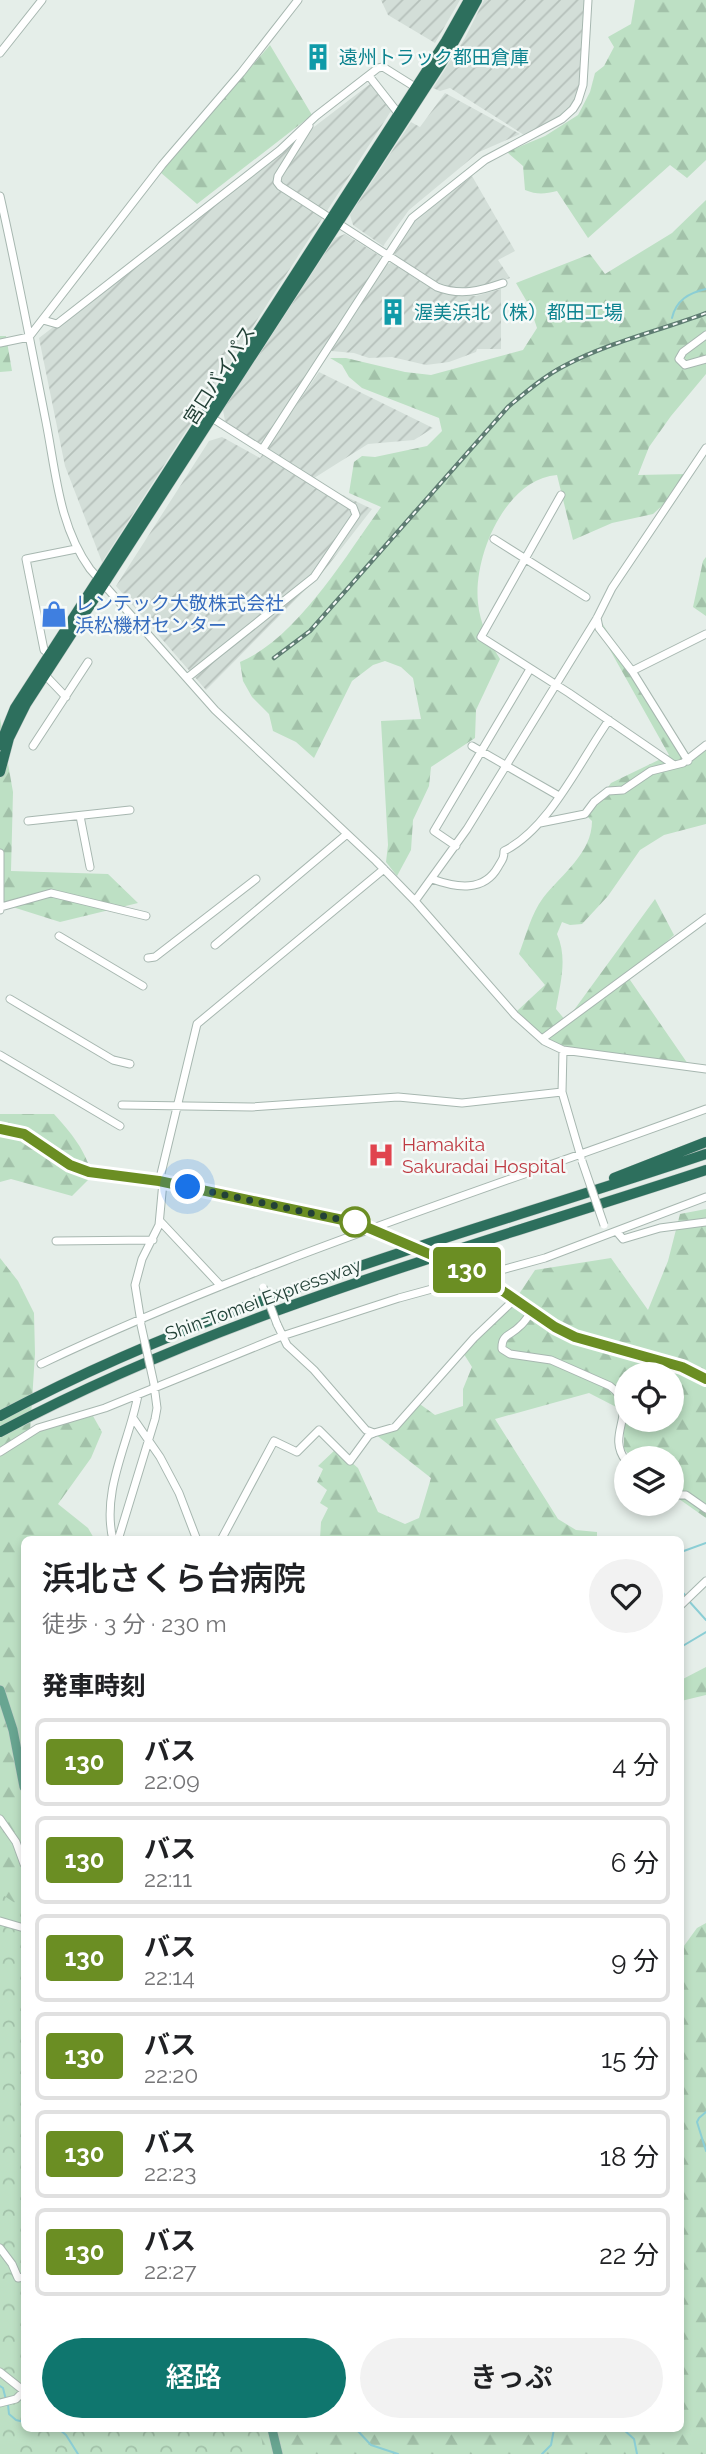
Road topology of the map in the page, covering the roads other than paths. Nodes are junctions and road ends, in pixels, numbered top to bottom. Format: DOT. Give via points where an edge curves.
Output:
graph roads {
  1 [pos="43,0"];
  2 [pos="298,0"];
  3 [pos="469,0"];
  4 [pos="477,0"];
  5 [pos="588,0"];
  6 [pos="0,53"];
  7 [pos="369,76"];
  8 [pos="415,87"];
  9 [pos="398,113"];
  10 [pos="314,118"];
  11 [pos="0,196"];
  12 [pos="334,221"];
  13 [pos="387,257"];
  14 [pos="503,283"];
  15 [pos="43,320"];
  16 [pos="706,335"];
  17 [pos="29,337"];
  18 [pos="0,344"];
  19 [pos="706,359"];
  20 [pos="212,418"];
  21 [pos="706,448"];
  22 [pos="262,450"];
  23 [pos="561,495"];
  24 [pos="494,538"];
  25 [pos="76,548"];
  26 [pos="525,558"];
  27 [pos="101,582"];
  28 [pos="586,597"];
  29 [pos="597,618"];
  30 [pos="706,634"];
  31 [pos="50,654"];
  32 [pos="88,662"];
  33 [pos="530,669"];
  34 [pos="632,671"];
  35 [pos="45,676"];
  36 [pos="187,678"];
  37 [pos="554,684"];
  38 [pos="66,697"];
  39 [pos="609,720"];
  40 [pos="706,745"];
  41 [pos="0,746"];
  42 [pos="33,746"];
  43 [pos="472,746"];
  44 [pos="481,752"];
  45 [pos="688,761"];
  46 [pos="674,765"];
  47 [pos="505,766"];
  48 [pos="0,772"];
  49 [pos="559,796"];
  50 [pos="130,810"];
  51 [pos="80,816"];
  52 [pos="28,821"];
  53 [pos="539,824"];
  54 [pos="347,834"];
  55 [pos="456,846"];
  56 [pos="0,853"];
  57 [pos="90,867"];
  58 [pos="384,869"];
  59 [pos="256,879"];
  60 [pos="432,879"];
  61 [pos="415,901"];
  62 [pos="1,909"];
  63 [pos="146,916"];
  64 [pos="706,918"];
  65 [pos="59,936"];
  66 [pos="215,945"];
  67 [pos="148,958"];
  68 [pos="144,986"];
  69 [pos="10,999"];
  70 [pos="542,1039"];
  71 [pos="563,1050"];
  72 [pos="0,1055"];
  73 [pos="130,1063"];
  74 [pos="706,1069"];
  75 [pos="562,1092"];
  76 [pos="122,1105"];
  77 [pos="177,1105"];
  78 [pos="706,1109"];
  79 [pos="120,1126"];
  80 [pos="0,1129"];
  81 [pos="706,1142"];
  82 [pos="706,1154"];
  83 [pos="581,1158"];
  84 [pos="706,1172"];
  85 [pos="161,1182"];
  86 [pos="706,1197"];
  87 [pos="160,1221"];
  88 [pos="706,1222"];
  89 [pos="376,1231"];
  90 [pos="617,1232"];
  91 [pos="607,1235"];
  92 [pos="448,1237"];
  93 [pos="153,1240"];
  94 [pos="56,1241"];
  95 [pos="257,1272"];
  96 [pos="481,1276"];
  97 [pos="222,1286"];
  98 [pos="515,1299"];
  99 [pos="532,1311"];
  100 [pos="140,1322"];
  101 [pos="282,1336"];
  102 [pos="41,1364"];
  103 [pos="706,1379"];
  104 [pos="155,1387"];
  105 [pos="138,1395"];
  106 [pos="0,1416"];
  107 [pos="133,1418"];
  108 [pos="0,1432"];
  109 [pos="374,1433"];
  110 [pos="149,1441"];
  111 [pos="619,1446"];
  112 [pos="1,1450"];
  113 [pos="684,1495"];
  114 [pos="706,1509"];
  115 [pos="112,1536"];
  116 [pos="119,1536"];
  117 [pos="196,1536"];
  118 [pos="223,1536"];
  119 [pos="706,1581"];
  120 [pos="686,1600"];
  121 [pos="0,1690"];
  122 [pos="21,1771"];
  123 [pos="0,1819"];
  124 [pos="21,1856"];
  125 [pos="0,1921"];
  126 [pos="21,1927"];
  127 [pos="0,2248"];
  128 [pos="21,2278"];
  129 [pos="0,2372"];
  130 [pos="21,2389"];
  131 [pos="21,2395"];
  132 [pos="5,2402"];
  133 [pos="273,2432"];
  134 [pos="278,2454"];
  1 -- 6 [label="street"];
  2 -- 15 [label="street" via="162,165"];
  3 -- 8 [label="highway, 宮口バイパス"];
  4 -- 12 [label="highway, 宮口バイパス" via="446,56"];
  5 -- 13 [label="street" via="583,85 573,109 485,160 412,218"];
  7 -- 8 [label="street" via="383,66"];
  7 -- 9 [label="street"];
  7 -- 10 [label="street"];
  8 -- 9 [label="highway, 宮口バイパス"];
  9 -- 12 [label="highway, 宮口バイパス"];
  10 -- 12 [label="street" via="277,182"];
  10 -- 15 [label="street" via="280,150 57,324"];
  11 -- 17 [label="street"];
  12 -- 13 [label="street"];
  12 -- 20 [label="highway, 宮口バイパス"];
  12 -- 27 [label="highway, 宮口バイパス"];
  13 -- 14 [label="street" via="449,291 479,291"];
  13 -- 22 [label="street"];
  15 -- 17 [label="street"];
  16 -- 19 [label="street" via="679,359 685,365"];
  17 -- 18 [label="street"];
  17 -- 25 [label="street" via="60,499"];
  20 -- 22 [label="street"];
  20 -- 27 [label="highway, 宮口バイパス"];
  21 -- 29 [label="street" via="612,588"];
  22 -- 36 [label="street" via="353,507 356,515 314,577"];
  23 -- 26 [label="street"];
  24 -- 26 [label="street"];
  25 -- 27 [label="street"];
  25 -- 31 [label="street" via="26,559 44,650"];
  26 -- 28 [label="street"];
  26 -- 33 [label="street" via="481,637"];
  27 -- 31 [label="highway, 宮口バイパス"];
  27 -- 35 [label="highway, 宮口バイパス"];
  27 -- 36 [label="street"];
  29 -- 34 [label="street" via="599,628"];
  29 -- 37 [label="street"];
  30 -- 34 [label="street"];
  31 -- 41 [label="highway, 宮口バイパス" via="11,716"];
  32 -- 38 [label="street"];
  33 -- 37 [label="street"];
  33 -- 44 [label="street"];
  34 -- 45 [label="street"];
  35 -- 38 [label="street"];
  35 -- 48 [label="highway, 宮口バイパス" via="17,720"];
  36 -- 54 [label="street"];
  37 -- 39 [label="street"];
  37 -- 47 [label="street"];
  38 -- 42 [label="street"];
  39 -- 46 [label="street"];
  39 -- 49 [label="street"];
  40 -- 45 [label="street"];
  43 -- 44 [label="street"];
  44 -- 47 [label="street"];
  44 -- 55 [label="street" via="433,831"];
  45 -- 46 [label="street"];
  46 -- 53 [label="street" via="651,771 623,790 608,791 584,814"];
  47 -- 49 [label="street"];
  47 -- 55 [label="street"];
  49 -- 53 [label="street"];
  50 -- 51 [label="street"];
  51 -- 52 [label="street"];
  51 -- 57 [label="street"];
  53 -- 60 [label="street" via="504,851 495,876 485,883 459,885"];
  54 -- 58 [label="street"];
  54 -- 66 [label="street"];
  55 -- 60 [label="street"];
  56 -- 62 [label="street"];
  58 -- 61 [label="street"];
  58 -- 77 [label="street" via="197,1024"];
  59 -- 67 [label="street"];
  60 -- 61 [label="street"];
  61 -- 70 [label="street" via="515,1015"];
  62 -- 63 [label="street" via="51,893"];
  64 -- 70 [label="street"];
  65 -- 68 [label="street"];
  69 -- 73 [label="street" via="113,1060"];
  70 -- 71 [label="street"];
  71 -- 74 [label="street"];
  71 -- 75 [label="street"];
  72 -- 79 [label="street"];
  75 -- 77 [label="street" via="461,1103 398,1097 252,1107"];
  75 -- 83 [label="street"];
  76 -- 77 [label="street"];
  77 -- 85 [label="street"];
  78 -- 83 [label="street"];
  80 -- 85 [label="main road" via="24,1134 70,1165 89,1172"];
  81 -- 92 [label="highway"];
  82 -- 92 [label="highway, Shin-Tomei Expressway"];
  83 -- 89 [label="street"];
  83 -- 91 [label="street, bridge"];
  84 -- 108 [label="highway, Shin-Tomei Expressway" via="264,1314 148,1362"];
  85 -- 87 [label="street"];
  85 -- 89 [label="main road" via="340,1218"];
  86 -- 90 [label="street"];
  87 -- 93 [label="street"];
  87 -- 97 [label="street"];
  88 -- 90 [label="street" via="623,1239"];
  89 -- 95 [label="street"];
  89 -- 96 [label="main road, bridge"];
  90 -- 91 [label="street"];
  91 -- 96 [label="street"];
  92 -- 106 [label="highway, Shin-Tomei Expressway" via="200,1324"];
  93 -- 94 [label="street"];
  93 -- 100 [label="street" via="135,1286"];
  95 -- 97 [label="street"];
  95 -- 101 [label="street, bridge"];
  96 -- 98 [label="main road"];
  96 -- 101 [label="street"];
  97 -- 100 [label="street"];
  98 -- 99 [label="main road"];
  98 -- 109 [label="street" via="395,1427"];
  99 -- 103 [label="main road" via="575,1337 682,1367"];
  99 -- 111 [label="street" via="505,1335 502,1349 551,1360 618,1392 625,1408"];
  100 -- 102 [label="street"];
  100 -- 104 [label="street, bridge"];
  101 -- 104 [label="street"];
  101 -- 109 [label="street" via="366,1430"];
  104 -- 105 [label="street"];
  104 -- 110 [label="street" via="157,1408"];
  105 -- 107 [label="street"];
  105 -- 112 [label="street" via="38,1428"];
  107 -- 110 [label="street"];
  107 -- 115 [label="street" via="113,1476"];
  109 -- 118 [label="street" via="350,1461 319,1430 297,1451 274,1441"];
  110 -- 116 [label="street"];
  110 -- 117 [label="street" via="180,1493"];
  113 -- 114 [label="street"];
  119 -- 120 [label="street"];
  121 -- 122 [label="main road"];
  123 -- 124 [label="street"];
  125 -- 126 [label="street"];
  127 -- 128 [label="street"];
  129 -- 130 [label="street"];
  131 -- 132 [label="street"];
  133 -- 134 [label="main road"];
}
